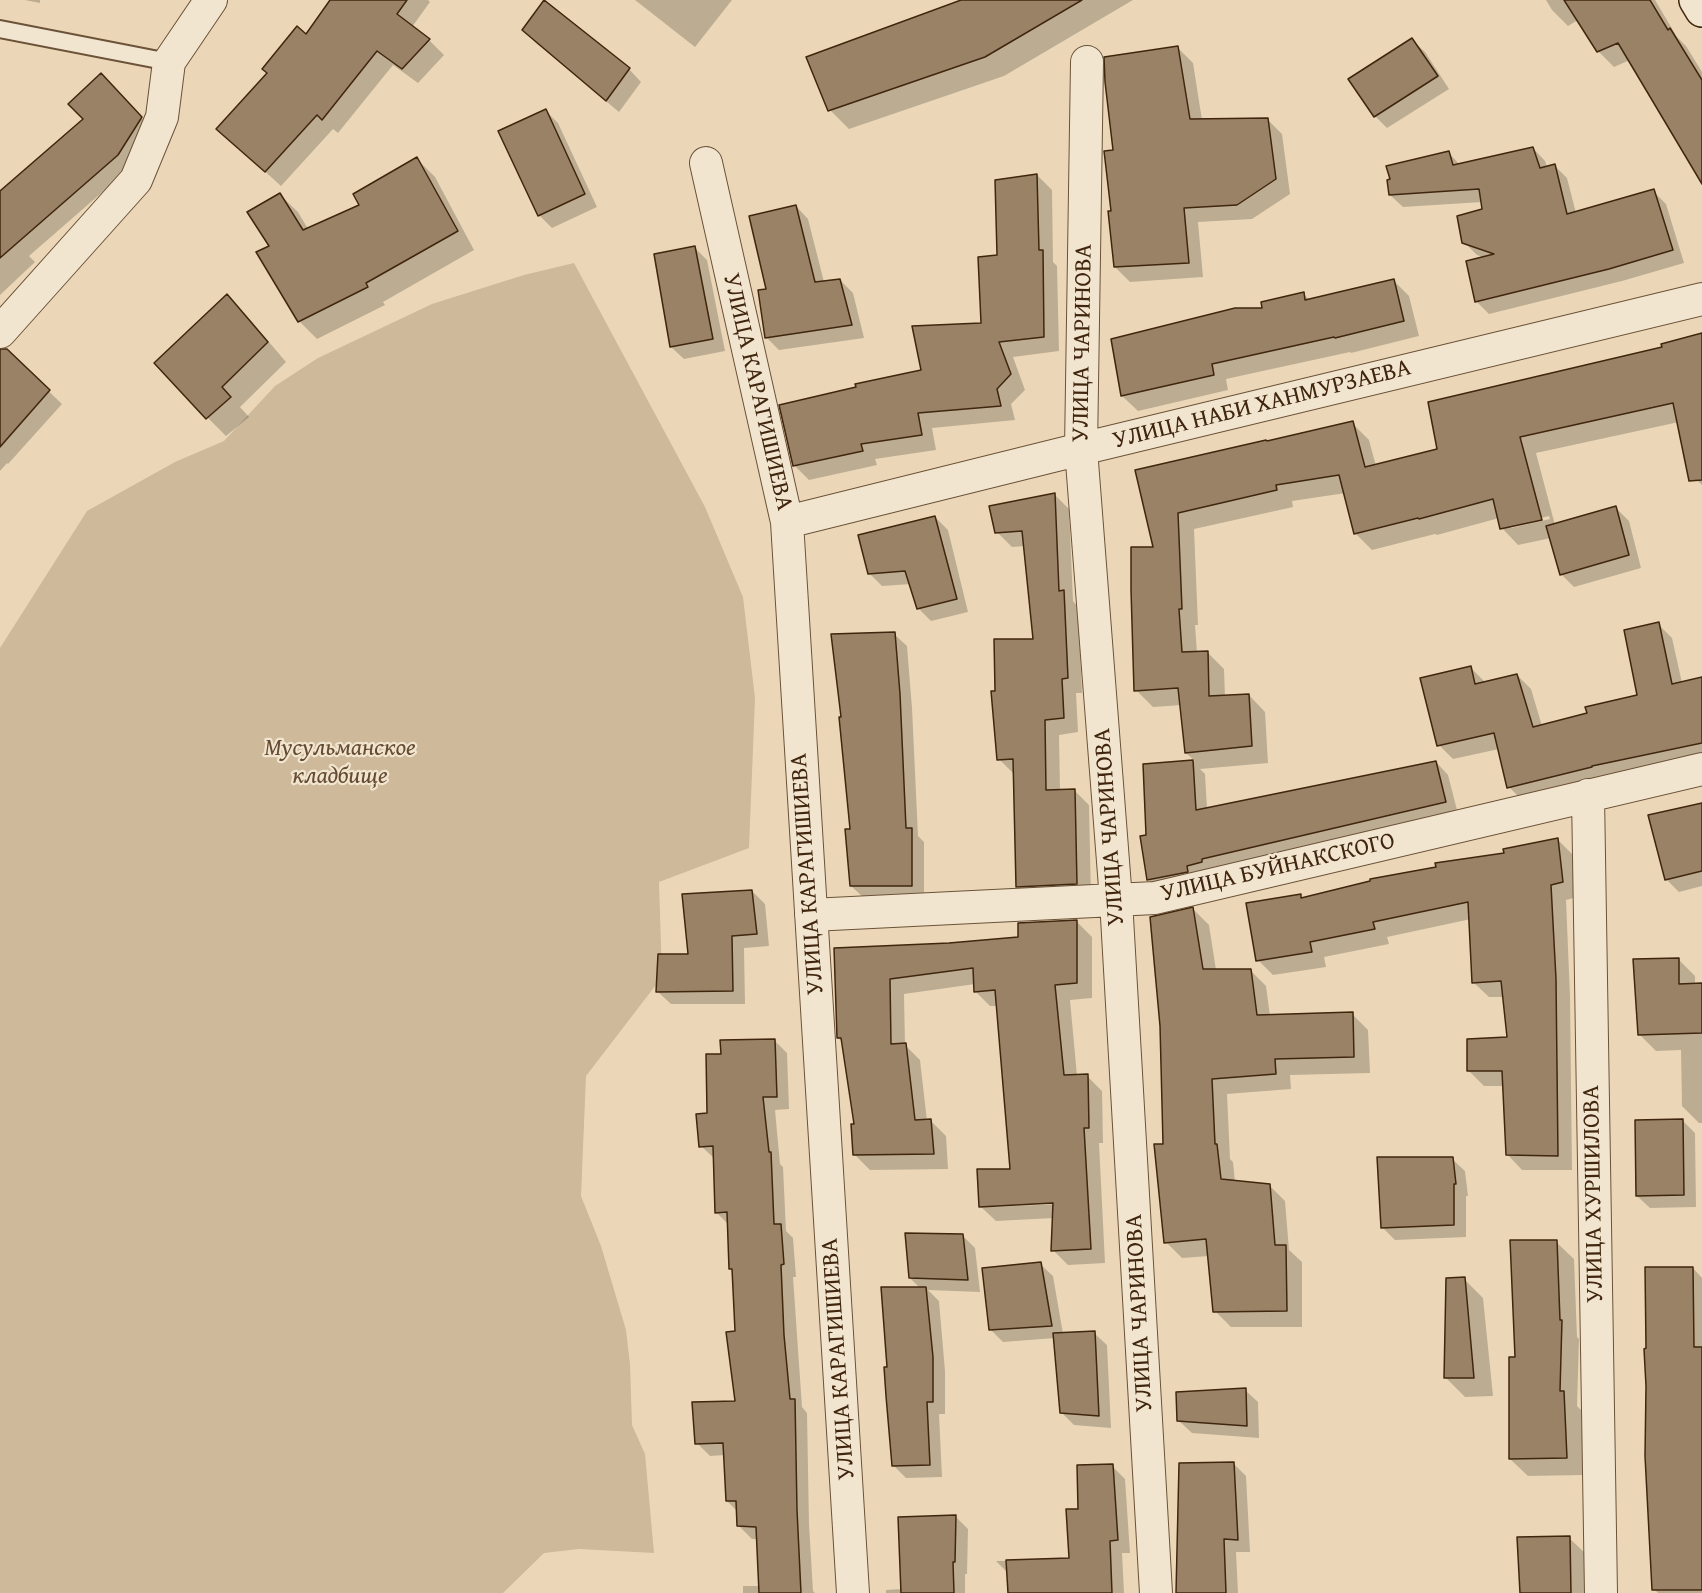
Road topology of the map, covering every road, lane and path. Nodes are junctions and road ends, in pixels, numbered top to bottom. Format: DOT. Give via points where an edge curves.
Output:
graph roads {
  1 [pos="211,0"];
  2 [pos="1696,0"];
  3 [pos="1702,10"];
  4 [pos="0,29"];
  5 [pos="170,62"];
  6 [pos="1087,62"];
  7 [pos="706,163"];
  8 [pos="1702,299"];
  9 [pos="0,332"];
  10 [pos="1081,449"];
  11 [pos="786,522"];
  12 [pos="1702,769"];
  13 [pos="1588,795"];
  14 [pos="1116,900"];
  15 [pos="811,915"];
  16 [pos="853,1593"];
  17 [pos="1156,1593"];
  18 [pos="1601,1593"];
  1 -- 5 [label="street"];
  2 -- 3 [label="main road"];
  4 -- 5 [label="lane"];
  5 -- 9 [label="street" via="162,117 136,180"];
  6 -- 10 [label="street, УЛИЦА ЧАРИНОВА"];
  7 -- 11 [label="street, УЛИЦА КАРАГИШИЕВА"];
  8 -- 10 [label="street, УЛИЦА НАБИ ХАНМУРЗАЕВА"];
  10 -- 11 [label="street, УЛИЦА НАБИ ХАНМУРЗАЕВА"];
  10 -- 14 [label="street, УЛИЦА ЧАРИНОВА"];
  11 -- 15 [label="street, УЛИЦА КАРАГИШИЕВА"];
  12 -- 13 [label="street, УЛИЦА БУЙНАКСКОГО"];
  13 -- 14 [label="street, УЛИЦА БУЙНАКСКОГО" via="1155,898"];
  13 -- 18 [label="street, УЛИЦА ХУРШИЛОВА"];
  14 -- 15 [label="street, УЛИЦА БУЙНАКСКОГО"];
  14 -- 17 [label="street, УЛИЦА ЧАРИНОВА"];
  15 -- 16 [label="street, УЛИЦА КАРАГИШИЕВА"];
}
